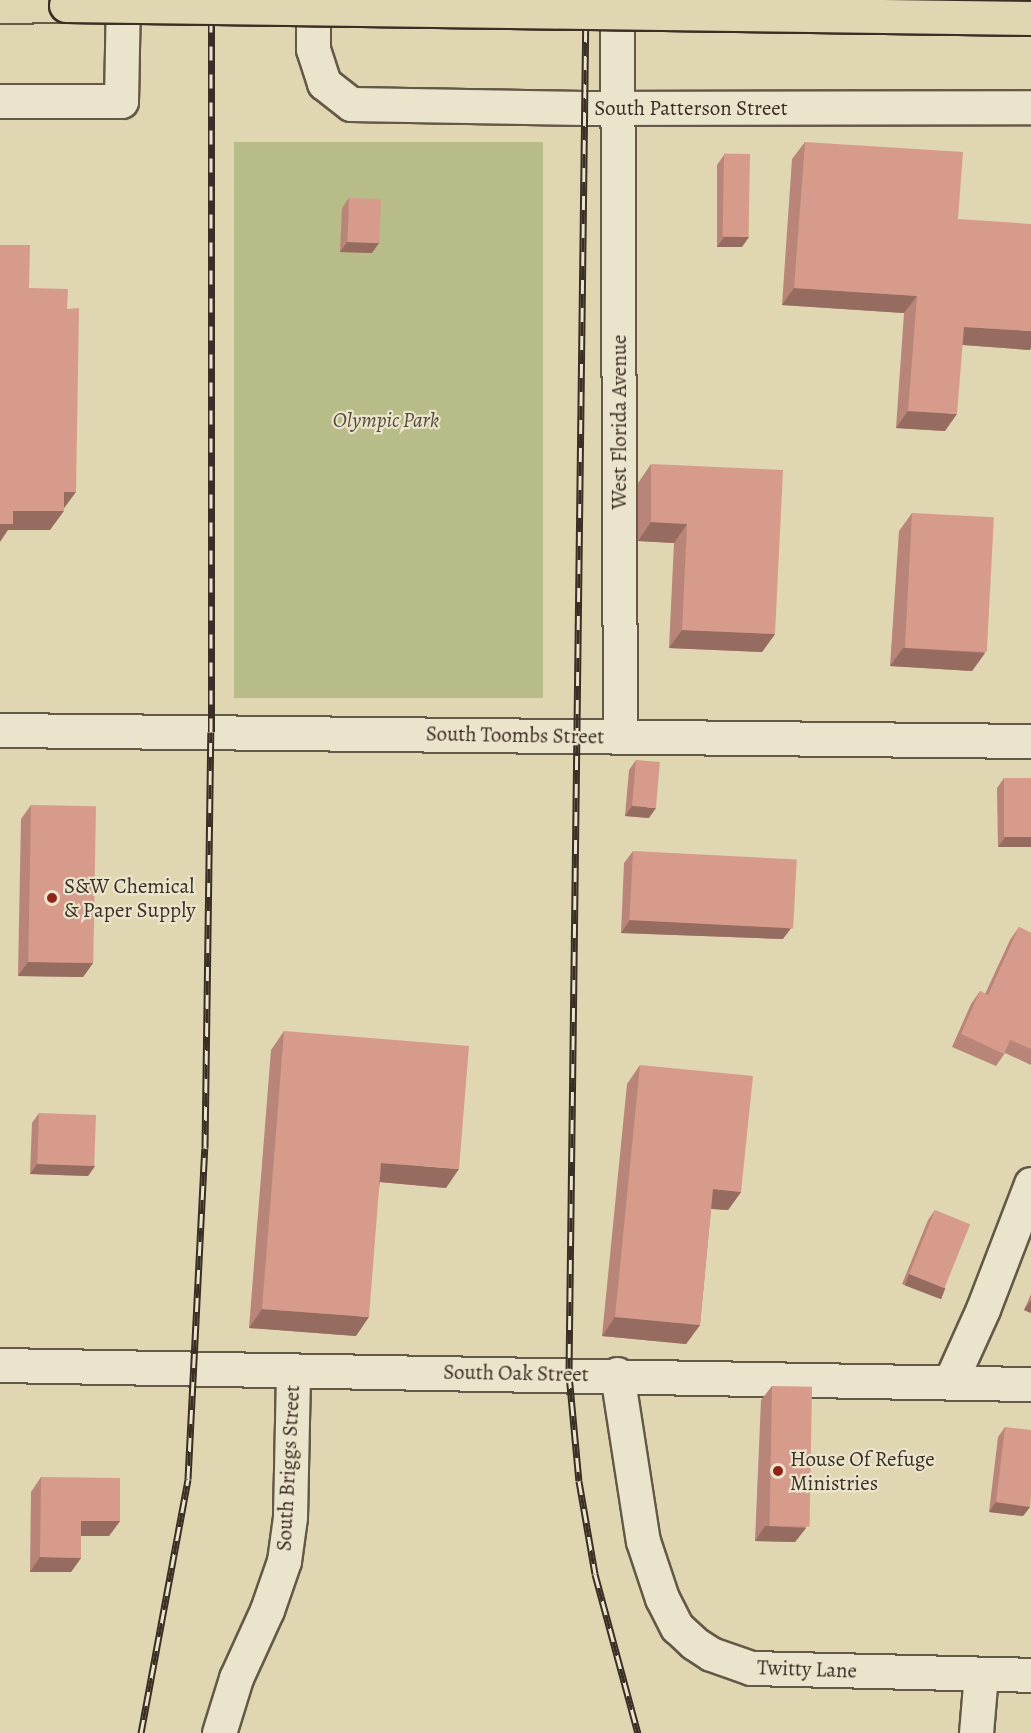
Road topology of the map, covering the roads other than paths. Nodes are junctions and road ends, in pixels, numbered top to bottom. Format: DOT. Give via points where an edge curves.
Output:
graph roads {
  1 [pos="123,0"];
  2 [pos="313,0"];
  3 [pos="617,0"];
  4 [pos="0,6"];
  5 [pos="1031,18"];
  6 [pos="0,101"];
  7 [pos="619,107"];
  8 [pos="1031,107"];
  9 [pos="0,730"];
  10 [pos="620,736"];
  11 [pos="1031,741"];
  12 [pos="1031,1184"];
  13 [pos="0,1365"];
  14 [pos="293,1371"];
  15 [pos="616,1374"];
  16 [pos="951,1380"];
  17 [pos="1031,1384"];
  18 [pos="981,1674"];
  19 [pos="1031,1675"];
  20 [pos="219,1733"];
  21 [pos="976,1733"];
  1 -- 6 [label="street" via="121,101"];
  2 -- 7 [label="street, South Patterson Street" via="313,49 324,83 351,104"];
  3 -- 7 [label="street, West Florida Avenue"];
  4 -- 5 [label="main road, bridge"];
  7 -- 8 [label="street, South Patterson Street"];
  7 -- 10 [label="street, West Florida Avenue"];
  9 -- 10 [label="street, South Toombs Street"];
  10 -- 11 [label="street, South Toombs Street"];
  12 -- 16 [label="street"];
  13 -- 14 [label="street, South Oak Street"];
  14 -- 15 [label="street, South Oak Street"];
  14 -- 20 [label="street, South Briggs Street" via="290,1516 284,1561 236,1678"];
  15 -- 16 [label="street, South Oak Street"];
  15 -- 18 [label="street, Twitty Lane" via="643,1541 662,1598 677,1627 694,1643 711,1654 751,1668"];
  16 -- 17 [label="street, South Oak Street"];
  18 -- 19 [label="street, Twitty Lane"];
  18 -- 21 [label="street"];
}
